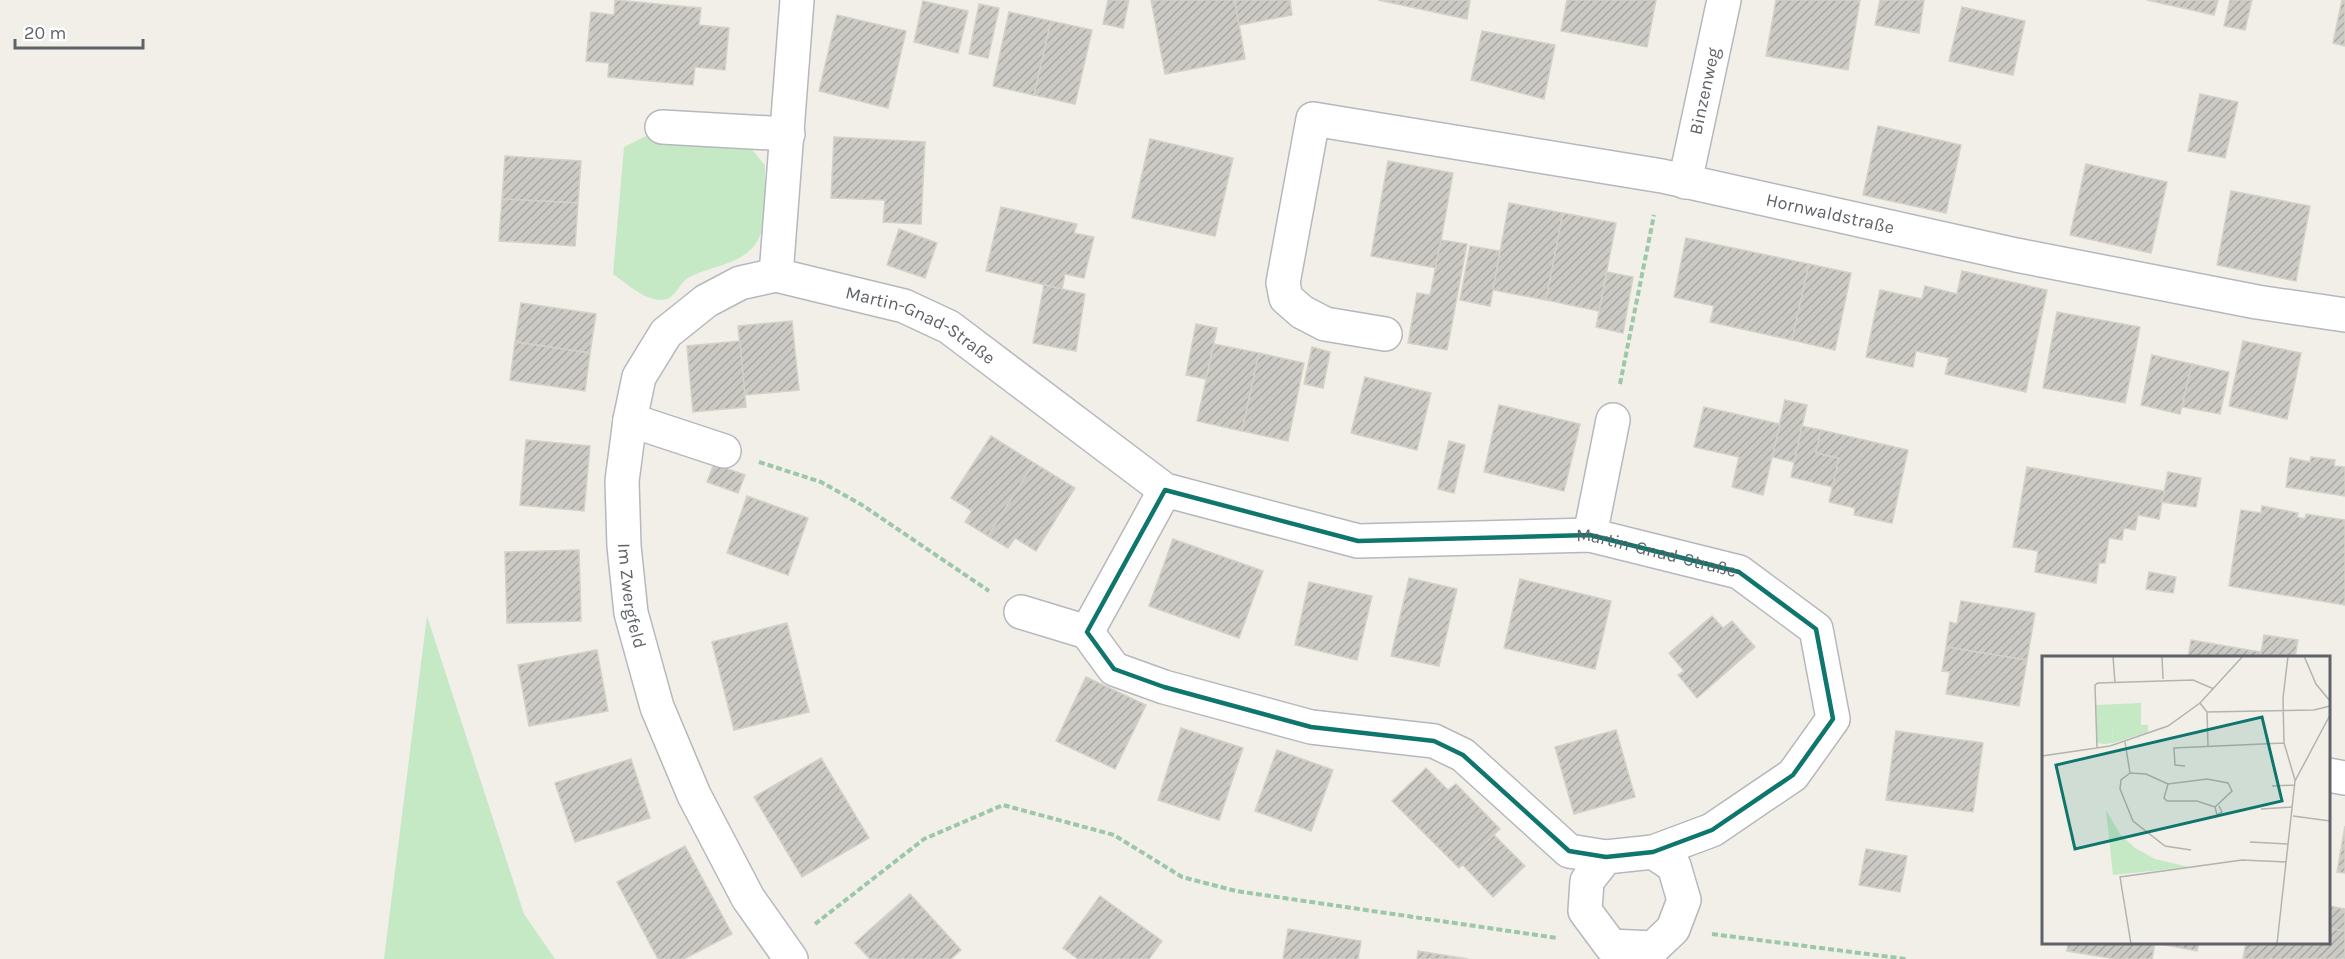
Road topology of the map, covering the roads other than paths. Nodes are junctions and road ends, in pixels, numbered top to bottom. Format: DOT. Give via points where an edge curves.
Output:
graph roads {
  1 [pos="798,0"];
  2 [pos="1724,0"];
  3 [pos="662,127"];
  4 [pos="788,134"];
  5 [pos="1674,179"];
  6 [pos="776,275"];
  7 [pos="2345,315"];
  8 [pos="1385,334"];
  9 [pos="630,420"];
  10 [pos="1613,420"];
  11 [pos="724,451"];
  12 [pos="1165,490"];
  13 [pos="1590,535"];
  14 [pos="1021,612"];
  15 [pos="1086,632"];
  16 [pos="2330,775"];
  17 [pos="2345,778"];
  18 [pos="1653,852"];
  19 [pos="1606,857"];
  20 [pos="786,954"];
  1 -- 4 [label="street"];
  2 -- 5 [label="street, Binzenweg"];
  3 -- 4 [label="street"];
  4 -- 6 [label="street"];
  5 -- 7 [label="street, Hornwaldstraße" via="2016,255"];
  5 -- 8 [label="street, Hornwaldstraße" via="1313,119 1283,282 1286,298 1325,324"];
  6 -- 9 [label="street, Im Zwergfeld" via="740,283 706,301 666,333 639,377"];
  6 -- 12 [label="street, Martin-Gnad-Straße" via="904,306 949,327"];
  9 -- 11 [label="street"];
  9 -- 20 [label="street, Im Zwergfeld" via="622,481 624,546 631,613 657,707 694,795 748,898"];
  10 -- 13 [label="street"];
  12 -- 13 [label="street, Martin-Gnad-Straße" via="1358,541"];
  12 -- 15 [label="street"];
  13 -- 18 [label="street, Martin-Gnad-Straße" via="1739,572 1816,629 1833,719 1793,775 1712,830"];
  14 -- 15 [label="street"];
  15 -- 19 [label="street, Martin-Gnad-Straße" via="1114,669 1164,687 1311,727 1434,741 1463,755 1569,851"];
  16 -- 17 [label="street"];
  18 -- 19 [label="street, Martin-Gnad-Straße"];
  18 -- 19 [label="street" via="1674,866 1684,900 1673,929 1653,948 1611,946 1585,911 1587,881"];
}
